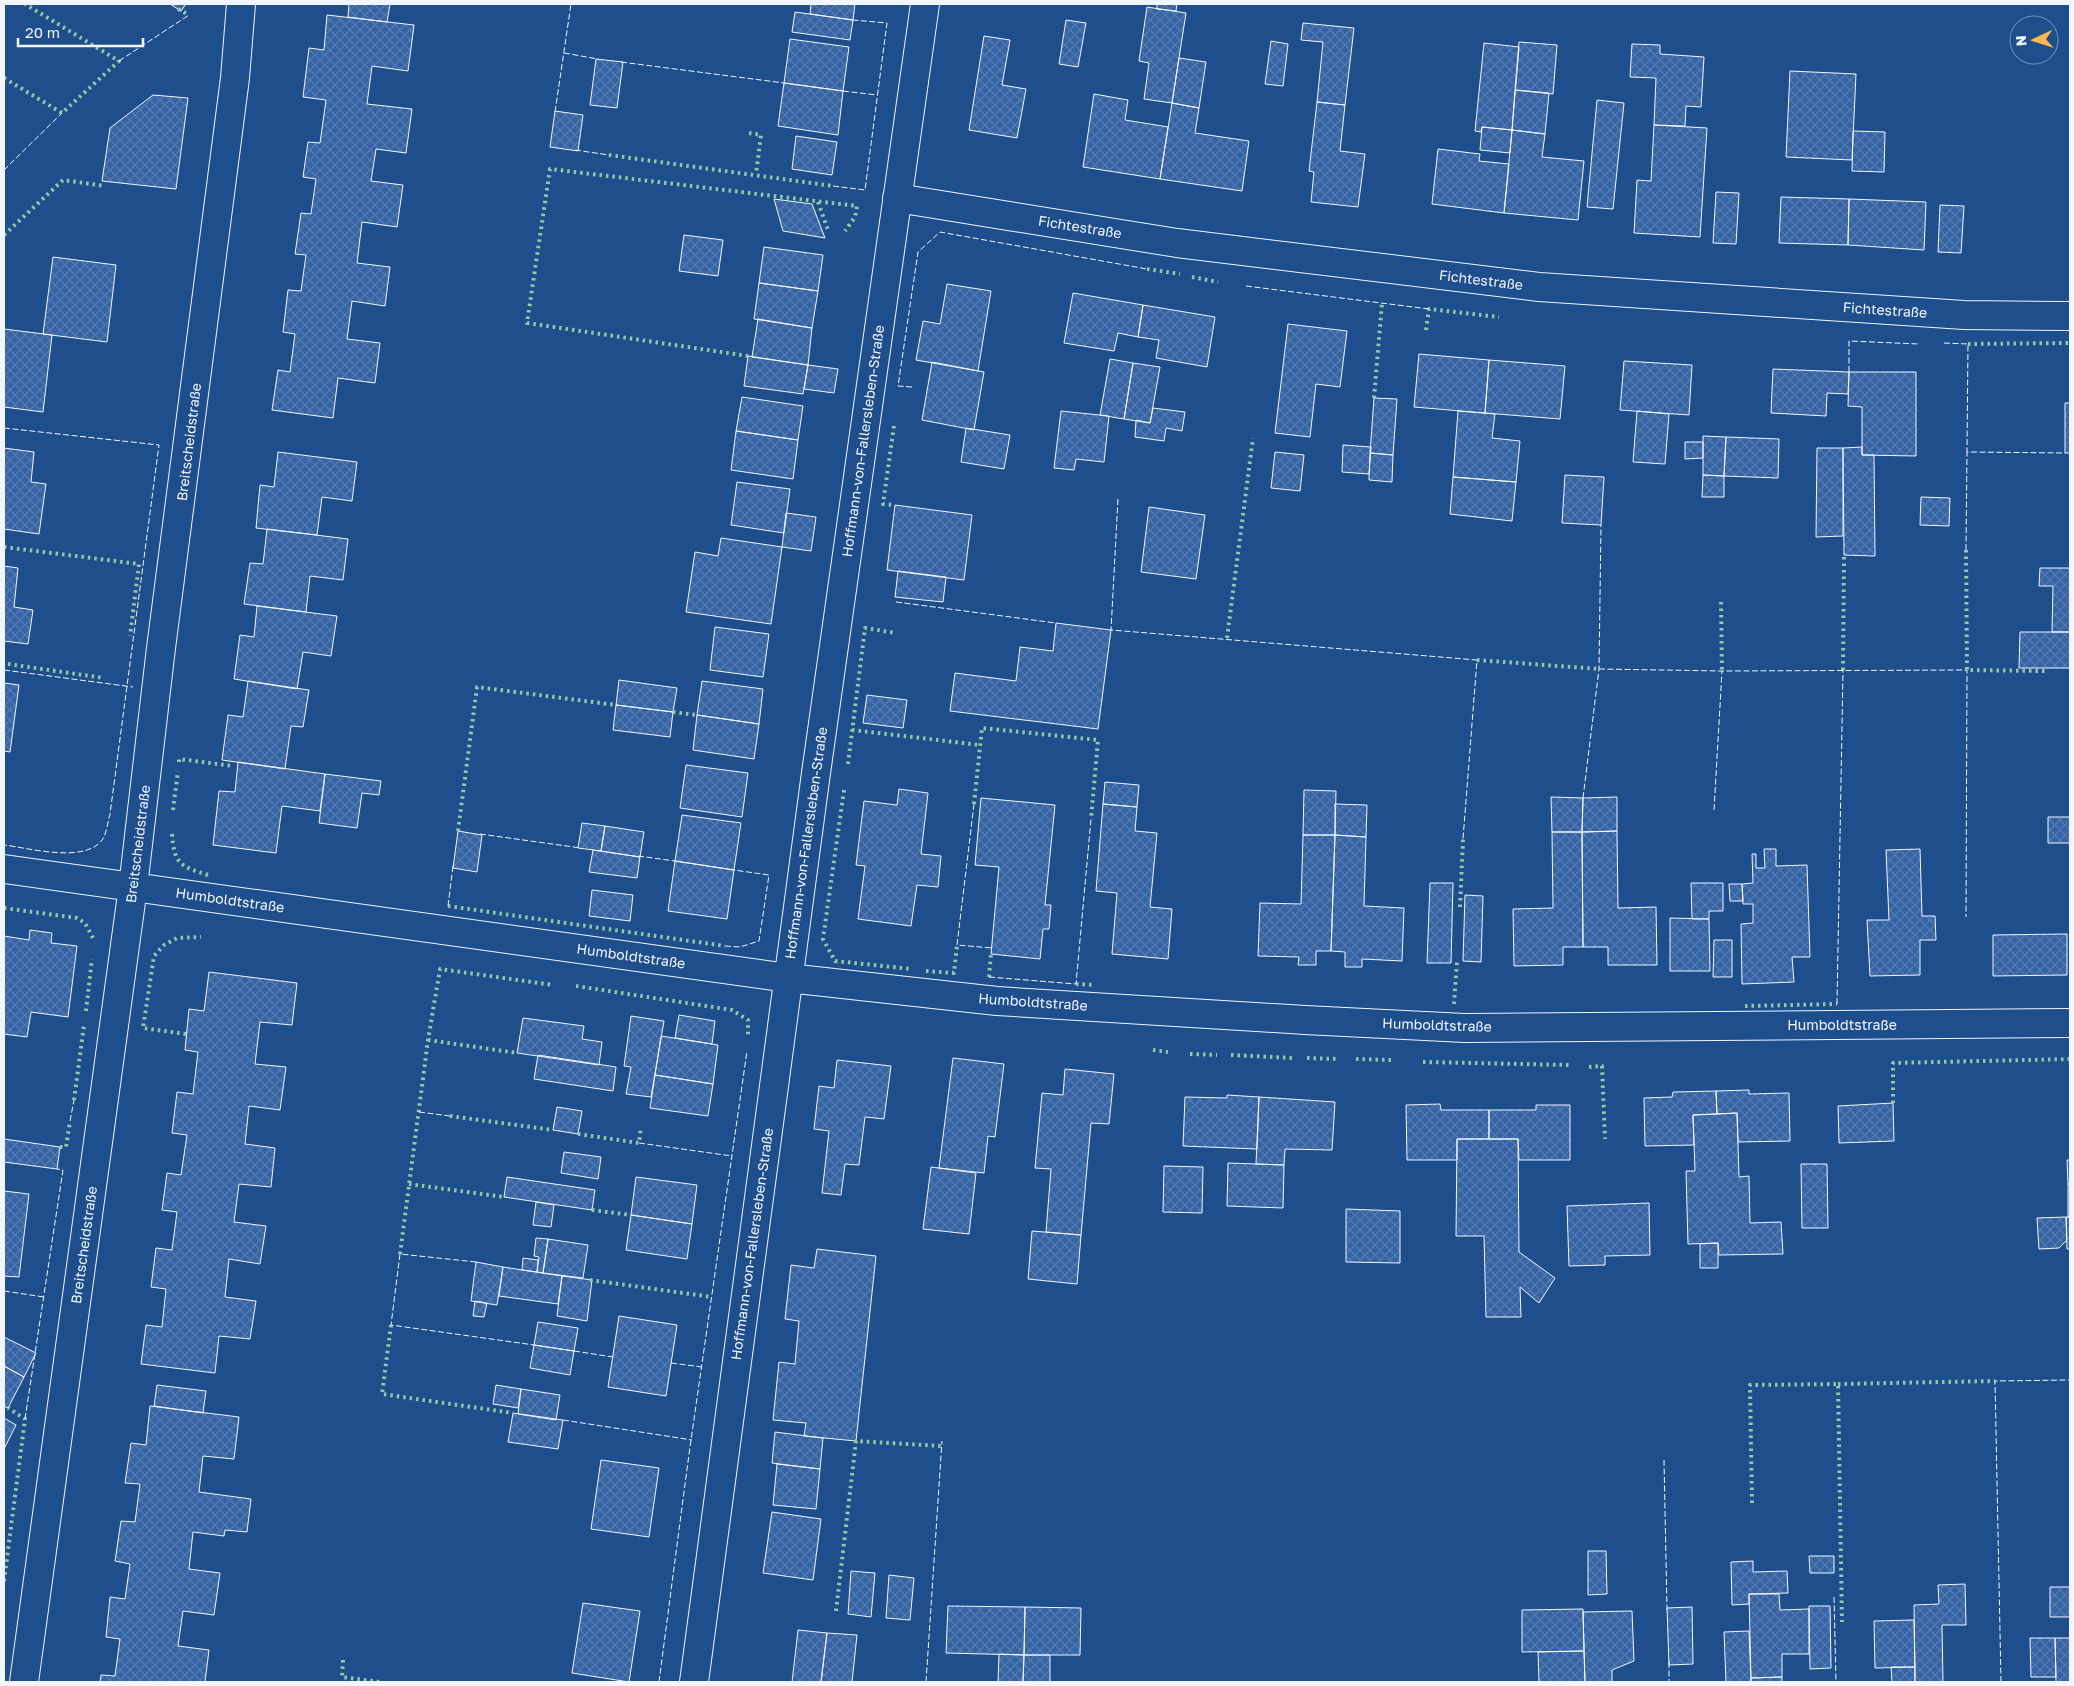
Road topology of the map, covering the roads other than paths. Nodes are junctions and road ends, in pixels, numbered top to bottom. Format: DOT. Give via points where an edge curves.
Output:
graph roads {
  1 [pos="925,4"];
  2 [pos="247,7"];
  3 [pos="897,198"];
  4 [pos="2070,316"];
  5 [pos="4,870"];
  6 [pos="133,887"];
  7 [pos="788,978"];
  8 [pos="2070,1023"];
  9 [pos="24,1682"];
  10 [pos="694,1682"];
  1 -- 3 [label="street, Hoffmann-von-Fallersleben-Straße"];
  2 -- 6 [label="street, Breitscheidstraße" via="161,648"];
  3 -- 4 [label="street, Fichtestraße" via="1177,243 1539,287 1964,315"];
  3 -- 7 [label="street, Hoffmann-von-Fallersleben-Straße"];
  5 -- 6 [label="street, Humboldtstraße"];
  6 -- 7 [label="street, Humboldtstraße"];
  6 -- 9 [label="street, Breitscheidstraße"];
  7 -- 8 [label="street, Humboldtstraße" via="1007,1002 1466,1028"];
  7 -- 10 [label="street, Hoffmann-von-Fallersleben-Straße"];
}
